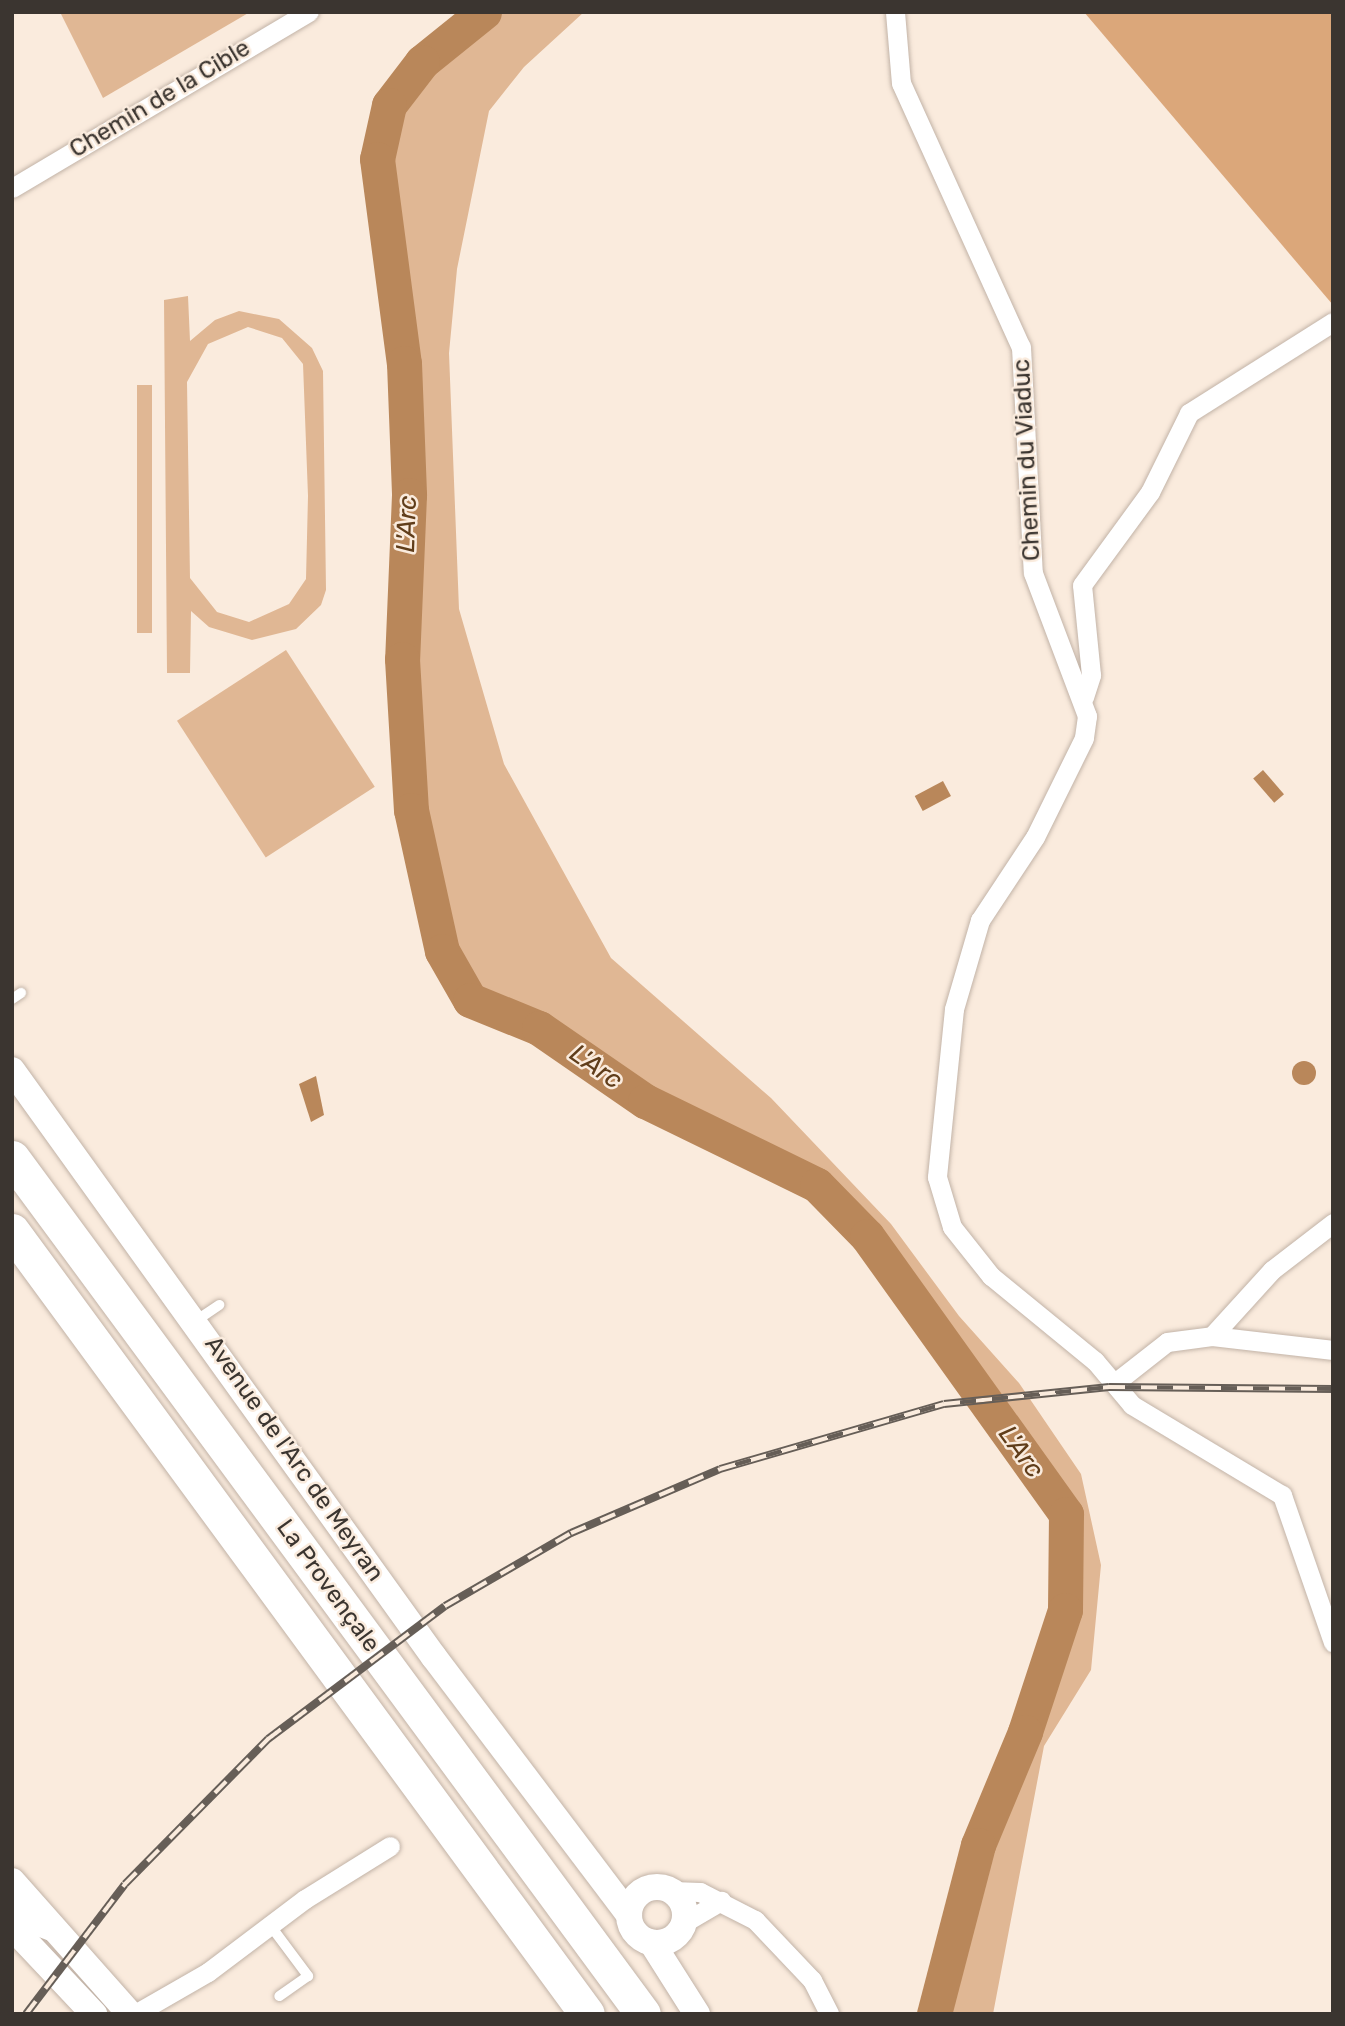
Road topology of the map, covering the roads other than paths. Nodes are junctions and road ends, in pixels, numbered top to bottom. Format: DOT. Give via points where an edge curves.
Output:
graph roads {
  1 [pos="309,12"];
  2 [pos="895,12"];
  3 [pos="12,188"];
  4 [pos="1333,322"];
  5 [pos="1084,697"];
  6 [pos="12,1070"];
  7 [pos="12,1158"];
  8 [pos="1333,1223"];
  9 [pos="12,1231"];
  10 [pos="219,1305"];
  11 [pos="197,1320"];
  12 [pos="1212,1336"];
  13 [pos="1333,1350"];
  14 [pos="1116,1382"];
  15 [pos="1333,1642"];
  16 [pos="390,1846"];
  17 [pos="576,1846"];
  18 [pos="12,1881"];
  19 [pos="659,1890"];
  20 [pos="721,1901"];
  21 [pos="629,1915"];
  22 [pos="13,1925"];
  23 [pos="270,1925"];
  24 [pos="682,1928"];
  25 [pos="64,1935"];
  26 [pos="652,1943"];
  27 [pos="672,1978"];
  28 [pos="279,1996"];
  29 [pos="94,2014"];
  30 [pos="130,2014"];
  31 [pos="135,2014"];
  32 [pos="587,2014"];
  33 [pos="643,2014"];
  34 [pos="697,2014"];
  35 [pos="829,2014"];
  1 -- 3 [label="street, Chemin de la Cible"];
  2 -- 5 [label="street, Chemin du Viaduc" via="901,83 1021,347 1033,573"];
  4 -- 5 [label="street" via="1189,413 1150,492 1082,584 1091,675"];
  5 -- 14 [label="street, Chemin du Viaduc" via="1084,738 1035,837 980,920 954,1009 937,1177 952,1227 991,1276"];
  6 -- 11 [label="main road, Avenue de l'Arc de Meyran"];
  7 -- 33 [label="highway, La Provençale"];
  8 -- 12 [label="street" via="1272,1270"];
  9 -- 32 [label="highway, La Provençale"];
  10 -- 11 [label="lane"];
  11 -- 17 [label="main road, Avenue de l'Arc de Meyran" via="418,1636"];
  12 -- 13 [label="street"];
  12 -- 14 [label="street" via="1167,1342"];
  14 -- 15 [label="street, Chemin du Viaduc" via="1132,1405 1164,1429 1282,1495"];
  16 -- 23 [label="street"];
  17 -- 19 [label="main road, Avenue de l'Arc de Meyran"];
  17 -- 21 [label="main road, Avenue de l'Arc de Meyran"];
  18 -- 25 [label="main road"];
  19 -- 20 [label="street" via="700,1892"];
  19 -- 21 [label="main road"];
  19 -- 24 [label="main road" via="684,1905"];
  20 -- 24 [label="street"];
  20 -- 35 [label="street" via="755,1920 813,1980"];
  21 -- 26 [label="main road" via="635,1933"];
  22 -- 25 [label="street"];
  22 -- 29 [label="main road"];
  23 -- 28 [label="lane" via="308,1976"];
  23 -- 31 [label="street" via="208,1972"];
  24 -- 26 [label="main road"];
  24 -- 27 [label="main road"];
  25 -- 30 [label="main road"];
  26 -- 27 [label="main road"];
  27 -- 34 [label="main road"];
}
